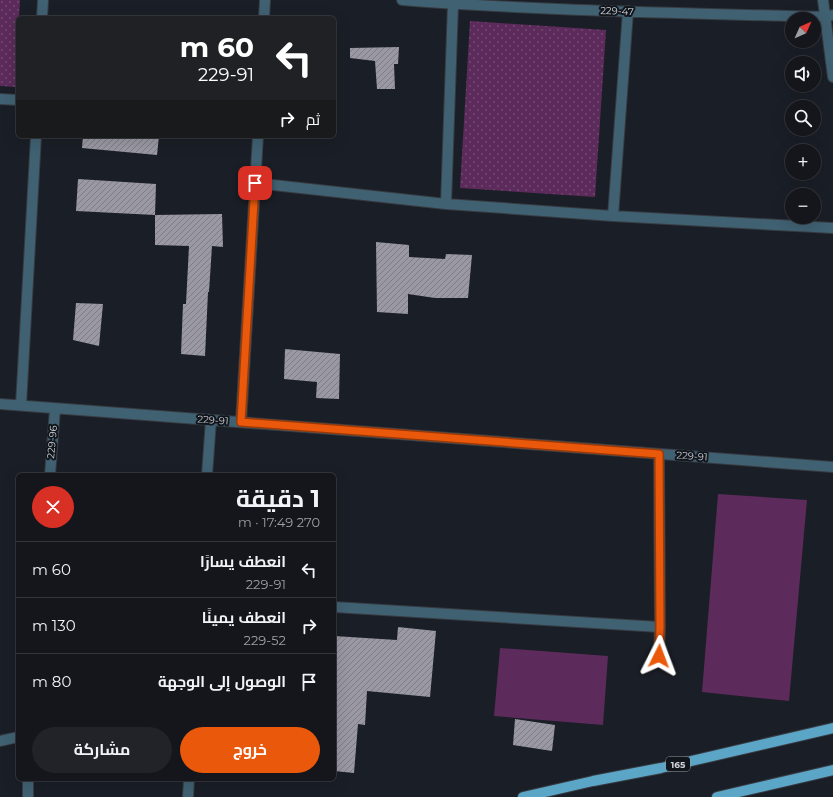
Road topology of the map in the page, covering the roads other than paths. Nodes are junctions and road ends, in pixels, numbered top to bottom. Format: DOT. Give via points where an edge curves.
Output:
graph roads {
  1 [pos="43,0"];
  2 [pos="265,0"];
  3 [pos="402,0"];
  4 [pos="822,0"];
  5 [pos="453,4"];
  6 [pos="628,11"];
  7 [pos="42,16"];
  8 [pos="264,16"];
  9 [pos="829,16"];
  10 [pos="833,77"];
  11 [pos="0,99"];
  12 [pos="16,100"];
  13 [pos="36,138"];
  14 [pos="258,138"];
  15 [pos="255,183"];
  16 [pos="446,204"];
  17 [pos="614,216"];
  18 [pos="833,228"];
  19 [pos="0,404"];
  20 [pos="21,405"];
  21 [pos="55,409"];
  22 [pos="211,420"];
  23 [pos="241,422"];
  24 [pos="659,454"];
  25 [pos="833,467"];
  26 [pos="50,473"];
  27 [pos="207,473"];
  28 [pos="336,607"];
  29 [pos="660,627"];
  30 [pos="659,656"];
  31 [pos="833,728"];
  32 [pos="16,737"];
  33 [pos="0,741"];
  34 [pos="833,770"];
  35 [pos="28,781"];
  36 [pos="189,781"];
  37 [pos="729,796"];
  38 [pos="28,797"];
  39 [pos="188,797"];
  40 [pos="523,797"];
  41 [pos="717,797"];
  1 -- 7 [label="street"];
  2 -- 8 [label="street"];
  3 -- 5 [label="street, 229-47"];
  4 -- 9 [label="street"];
  5 -- 6 [label="street, 229-47"];
  5 -- 16 [label="street"];
  6 -- 9 [label="street, 229-47"];
  6 -- 17 [label="street"];
  9 -- 10 [label="street"];
  11 -- 12 [label="street"];
  13 -- 20 [label="street"];
  14 -- 15 [label="street"];
  15 -- 16 [label="street"];
  15 -- 23 [label="street"];
  16 -- 17 [label="street"];
  17 -- 18 [label="street"];
  19 -- 20 [label="street, 229-91"];
  20 -- 21 [label="street, 229-91"];
  21 -- 22 [label="street, 229-91"];
  21 -- 26 [label="street, 229-96"];
  22 -- 23 [label="street, 229-91"];
  22 -- 27 [label="street"];
  23 -- 24 [label="street, 229-91"];
  24 -- 25 [label="street, 229-91"];
  24 -- 29 [label="street"];
  28 -- 29 [label="street"];
  29 -- 30 [label="street"];
  31 -- 40 [label="main road, 165"];
  32 -- 33 [label="street"];
  34 -- 37 [label="main road"];
  35 -- 38 [label="street"];
  36 -- 39 [label="street"];
  37 -- 41 [label="main road"];
}
